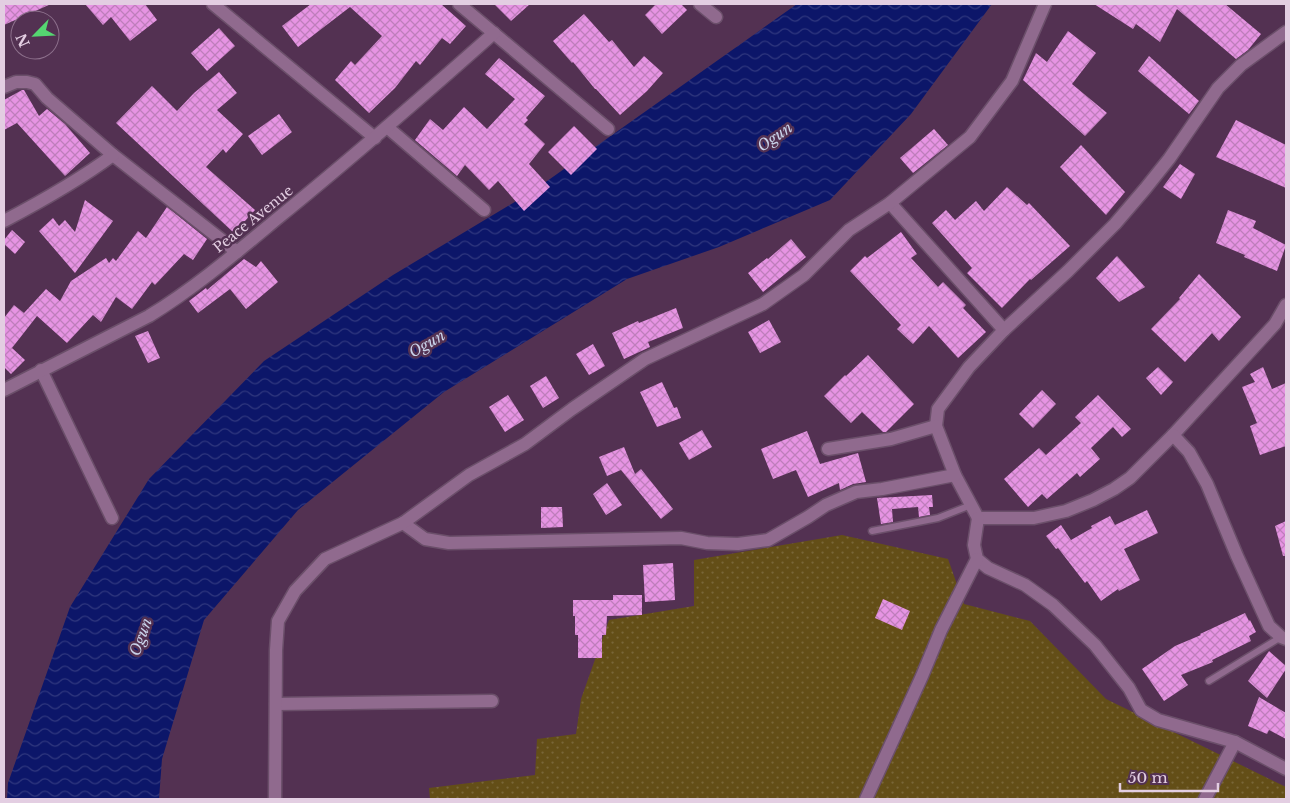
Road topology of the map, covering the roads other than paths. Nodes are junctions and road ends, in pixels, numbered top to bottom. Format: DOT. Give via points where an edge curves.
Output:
graph roads {
  1 [pos="212,4"];
  2 [pos="459,4"];
  3 [pos="700,4"];
  4 [pos="1046,4"];
  5 [pos="716,17"];
  6 [pos="1286,32"];
  7 [pos="494,33"];
  8 [pos="4,88"];
  9 [pos="387,127"];
  10 [pos="608,129"];
  11 [pos="375,138"];
  12 [pos="113,155"];
  13 [pos="890,203"];
  14 [pos="484,210"];
  15 [pos="4,221"];
  16 [pos="237,252"];
  17 [pos="1286,305"];
  18 [pos="1004,330"];
  19 [pos="42,370"];
  20 [pos="4,390"];
  21 [pos="936,426"];
  22 [pos="1173,435"];
  23 [pos="828,449"];
  24 [pos="955,475"];
  25 [pos="971,505"];
  26 [pos="112,518"];
  27 [pos="978,518"];
  28 [pos="403,523"];
  29 [pos="872,530"];
  30 [pos="977,560"];
  31 [pos="1283,638"];
  32 [pos="1209,681"];
  33 [pos="492,701"];
  34 [pos="276,704"];
  35 [pos="1234,742"];
  36 [pos="1286,768"];
  37 [pos="275,799"];
  38 [pos="866,799"];
  39 [pos="1205,799"];
  1 -- 11 [label="street"];
  2 -- 7 [label="street"];
  3 -- 5 [label="street"];
  4 -- 13 [label="street" via="1012,81 970,137"];
  6 -- 18 [label="street" via="1241,65 1218,88 1169,159 1115,224"];
  7 -- 9 [label="street, Peace Avenue"];
  7 -- 10 [label="street"];
  8 -- 12 [label="street" via="16,82 35,84"];
  9 -- 11 [label="street, Peace Avenue"];
  9 -- 14 [label="street"];
  11 -- 16 [label="street, Peace Avenue"];
  12 -- 15 [label="street" via="65,188"];
  12 -- 16 [label="street"];
  13 -- 18 [label="street"];
  13 -- 28 [label="street" via="849,230 804,275 763,304 645,358 525,444 469,475"];
  16 -- 19 [label="street, Peace Avenue" via="149,316"];
  17 -- 22 [label="street" via="1275,324"];
  18 -- 21 [label="street" via="938,409"];
  19 -- 20 [label="street, Peace Avenue"];
  19 -- 26 [label="street"];
  21 -- 23 [label="street" via="892,439"];
  21 -- 24 [label="street"];
  22 -- 27 [label="street" via="1130,478 1093,500 1066,511 1034,518"];
  22 -- 31 [label="street" via="1189,452 1207,484 1269,626"];
  24 -- 25 [label="street"];
  24 -- 28 [label="street" via="856,492 826,505 768,540 738,544 681,538 449,544 425,539"];
  25 -- 27 [label="street"];
  25 -- 29 [label="lane" via="938,518"];
  27 -- 30 [label="street" via="974,545"];
  28 -- 34 [label="street" via="325,559 295,591 278,621"];
  30 -- 35 [label="street" via="1025,585 1053,605 1095,645 1129,688 1141,710 1158,720"];
  30 -- 38 [label="street" via="941,630"];
  31 -- 32 [label="lane"];
  33 -- 34 [label="street"];
  34 -- 37 [label="street"];
  35 -- 36 [label="street"];
  35 -- 39 [label="street"];
}
